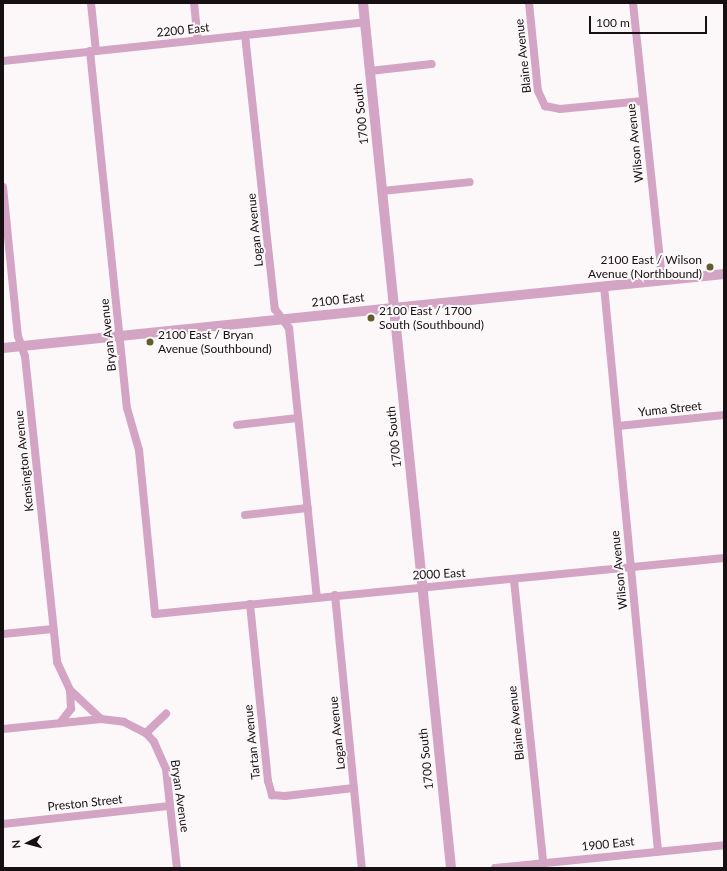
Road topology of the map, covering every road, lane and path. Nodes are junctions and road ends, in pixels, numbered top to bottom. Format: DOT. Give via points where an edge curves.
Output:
graph roads {
  1 [pos="91,3"];
  2 [pos="194,3"];
  3 [pos="363,3"];
  4 [pos="529,3"];
  5 [pos="633,3"];
  6 [pos="365,22"];
  7 [pos="245,35"];
  8 [pos="198,40"];
  9 [pos="93,51"];
  10 [pos="3,61"];
  11 [pos="432,64"];
  12 [pos="370,71"];
  13 [pos="643,101"];
  14 [pos="470,182"];
  15 [pos="3,187"];
  16 [pos="382,191"];
  17 [pos="724,274"];
  18 [pos="662,280"];
  19 [pos="604,286"];
  20 [pos="394,308"];
  21 [pos="282,319"];
  22 [pos="120,336"];
  23 [pos="22,346"];
  24 [pos="3,348"];
  25 [pos="724,415"];
  26 [pos="298,418"];
  27 [pos="237,425"];
  28 [pos="618,426"];
  29 [pos="308,508"];
  30 [pos="245,514"];
  31 [pos="724,558"];
  32 [pos="630,568"];
  33 [pos="514,580"];
  34 [pos="422,587"];
  35 [pos="335,595"];
  36 [pos="316,597"];
  37 [pos="250,604"];
  38 [pos="156,614"];
  39 [pos="53,629"];
  40 [pos="3,634"];
  41 [pos="70,690"];
  42 [pos="166,714"];
  43 [pos="101,719"];
  44 [pos="60,723"];
  45 [pos="3,729"];
  46 [pos="146,733"];
  47 [pos="354,788"];
  48 [pos="170,806"];
  49 [pos="3,824"];
  50 [pos="724,845"];
  51 [pos="658,851"];
  52 [pos="543,863"];
  53 [pos="177,868"];
  54 [pos="362,868"];
  55 [pos="450,868"];
  56 [pos="495,868"];
  1 -- 9 [label="street, Bryan Avenue"];
  2 -- 8 [label="street"];
  3 -- 6 [label="street, 1700 South"];
  4 -- 13 [label="street, Blaine Avenue" via="538,91 544,106 560,109"];
  5 -- 13 [label="street, Wilson Avenue"];
  6 -- 7 [label="street, 2200 East"];
  6 -- 12 [label="street, 1700 South"];
  7 -- 8 [label="street, 2200 East"];
  7 -- 21 [label="street, Logan Avenue" via="276,309"];
  8 -- 9 [label="street, 2200 East"];
  9 -- 10 [label="street, 2200 East"];
  9 -- 22 [label="street, Bryan Avenue"];
  11 -- 12 [label="street"];
  12 -- 16 [label="street, 1700 South"];
  13 -- 18 [label="street, Wilson Avenue"];
  14 -- 16 [label="street"];
  15 -- 23 [label="street, Kensington Avenue" via="18,336"];
  16 -- 20 [label="street, 1700 South"];
  17 -- 18 [label="street, 2100 East"];
  18 -- 19 [label="street, 2100 East"];
  19 -- 20 [label="street, 2100 East"];
  19 -- 28 [label="street, Wilson Avenue"];
  20 -- 21 [label="street, 2100 East"];
  20 -- 34 [label="street, 1700 South"];
  21 -- 22 [label="street, 2100 East"];
  21 -- 26 [label="street, Logan Avenue" via="289,328"];
  22 -- 23 [label="street, 2100 East"];
  22 -- 38 [label="street, Bryan Avenue" via="127,408 139,450"];
  23 -- 24 [label="street, 2100 East"];
  23 -- 39 [label="street, Kensington Avenue"];
  25 -- 28 [label="street, Yuma Street"];
  26 -- 27 [label="street"];
  26 -- 29 [label="street, Logan Avenue"];
  28 -- 32 [label="street, Wilson Avenue"];
  29 -- 30 [label="street"];
  29 -- 36 [label="street, Logan Avenue"];
  31 -- 32 [label="street, 2000 East"];
  32 -- 33 [label="street, 2000 East"];
  32 -- 51 [label="street, Wilson Avenue"];
  33 -- 34 [label="street, 2000 East"];
  33 -- 52 [label="street, Blaine Avenue"];
  34 -- 35 [label="street, 2000 East"];
  34 -- 55 [label="street, 1700 South"];
  35 -- 36 [label="street, 2000 East"];
  35 -- 47 [label="street, Logan Avenue"];
  36 -- 37 [label="street, 2000 East"];
  37 -- 38 [label="street, 2000 East"];
  37 -- 47 [label="street, Tartan Avenue" via="268,781 272,795 285,796"];
  39 -- 40 [label="street"];
  39 -- 41 [label="street, Kensington Avenue" via="57,662"];
  41 -- 43 [label="street, Kensington Avenue"];
  41 -- 44 [label="street" via="72,709"];
  42 -- 46 [label="street"];
  43 -- 44 [label="street, Bryan Avenue"];
  43 -- 46 [label="street, Bryan Avenue" via="124,722"];
  44 -- 45 [label="street, Bryan Avenue"];
  46 -- 48 [label="street, Bryan Avenue" via="154,742 166,769"];
  47 -- 54 [label="street, Logan Avenue"];
  48 -- 49 [label="street, Preston Street"];
  48 -- 53 [label="street, Bryan Avenue"];
  50 -- 51 [label="street, 1900 East"];
  51 -- 52 [label="street, 1900 East"];
  52 -- 56 [label="street, 1900 East"];
}
